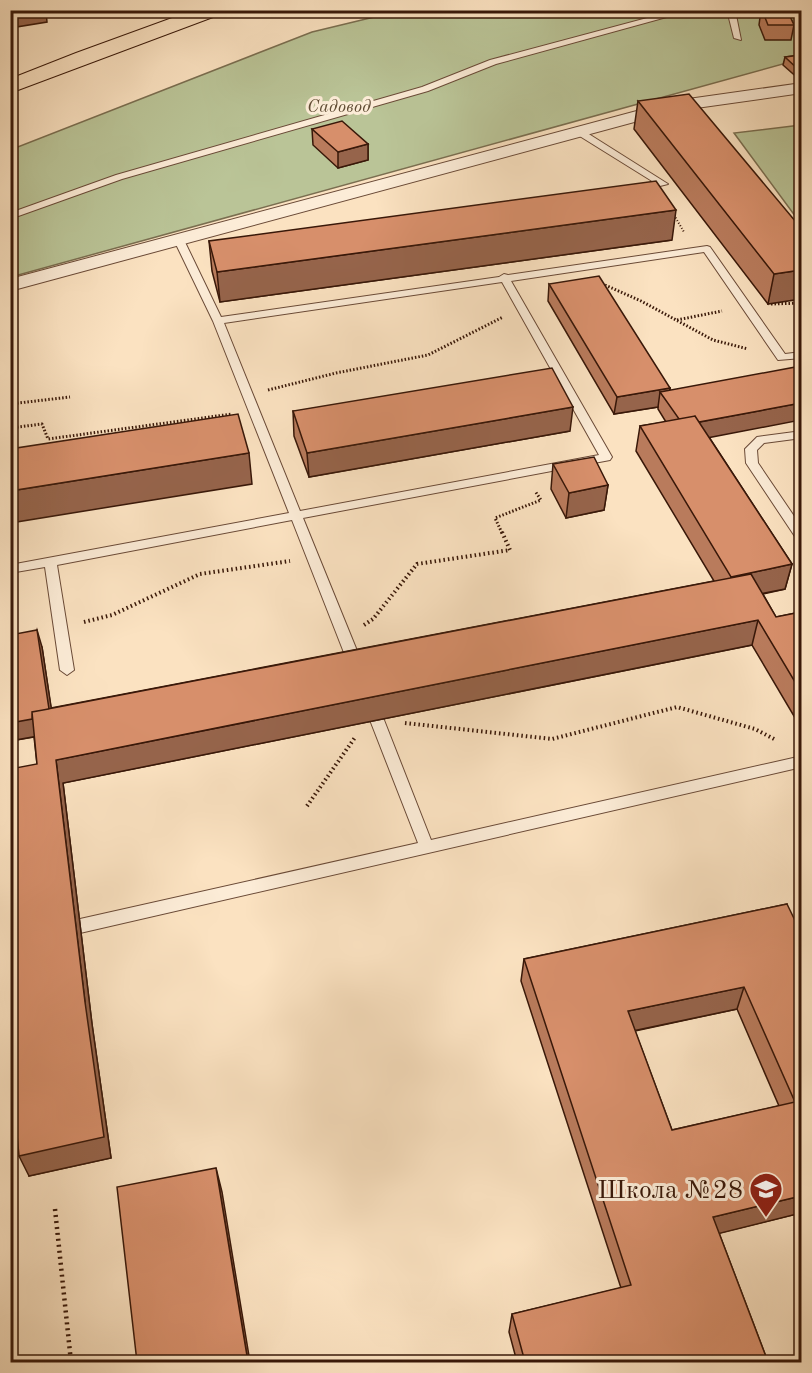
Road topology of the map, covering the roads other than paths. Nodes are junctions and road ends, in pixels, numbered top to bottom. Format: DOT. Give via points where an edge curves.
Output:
graph roads {
  1 [pos="176,10"];
  2 [pos="214,10"];
  3 [pos="688,10"];
  4 [pos="731,10"];
  5 [pos="738,38"];
  6 [pos="10,74"];
  7 [pos="10,87"];
  8 [pos="801,88"];
  9 [pos="581,133"];
  10 [pos="663,184"];
  11 [pos="10,216"];
  12 [pos="178,238"];
  13 [pos="504,278"];
  14 [pos="10,285"];
  15 [pos="218,321"];
  16 [pos="801,355"];
  17 [pos="801,434"];
  18 [pos="298,516"];
  19 [pos="801,538"];
  20 [pos="50,562"];
  21 [pos="10,569"];
  22 [pos="67,670"];
  23 [pos="359,674"];
  24 [pos="377,720"];
  25 [pos="801,761"];
  26 [pos="427,848"];
  27 [pos="80,926"];
  1 -- 6 [label="main road"];
  2 -- 7 [label="main road"];
  3 -- 11 [label="lane" via="493,63 425,89 119,177"];
  4 -- 5 [label="lane"];
  8 -- 9 [label="street" via="674,106"];
  9 -- 10 [label="lane"];
  9 -- 12 [label="street"];
  12 -- 14 [label="street"];
  12 -- 15 [label="lane"];
  13 -- 15 [label="lane"];
  13 -- 16 [label="lane" via="707,249 782,358"];
  13 -- 18 [label="lane" via="606,457"];
  15 -- 18 [label="lane"];
  17 -- 19 [label="lane" via="761,440 752,449 752,463"];
  18 -- 20 [label="lane"];
  18 -- 23 [label="lane"];
  20 -- 21 [label="lane"];
  20 -- 22 [label="lane"];
  24 -- 26 [label="lane"];
  25 -- 26 [label="lane"];
  26 -- 27 [label="lane"];
}
